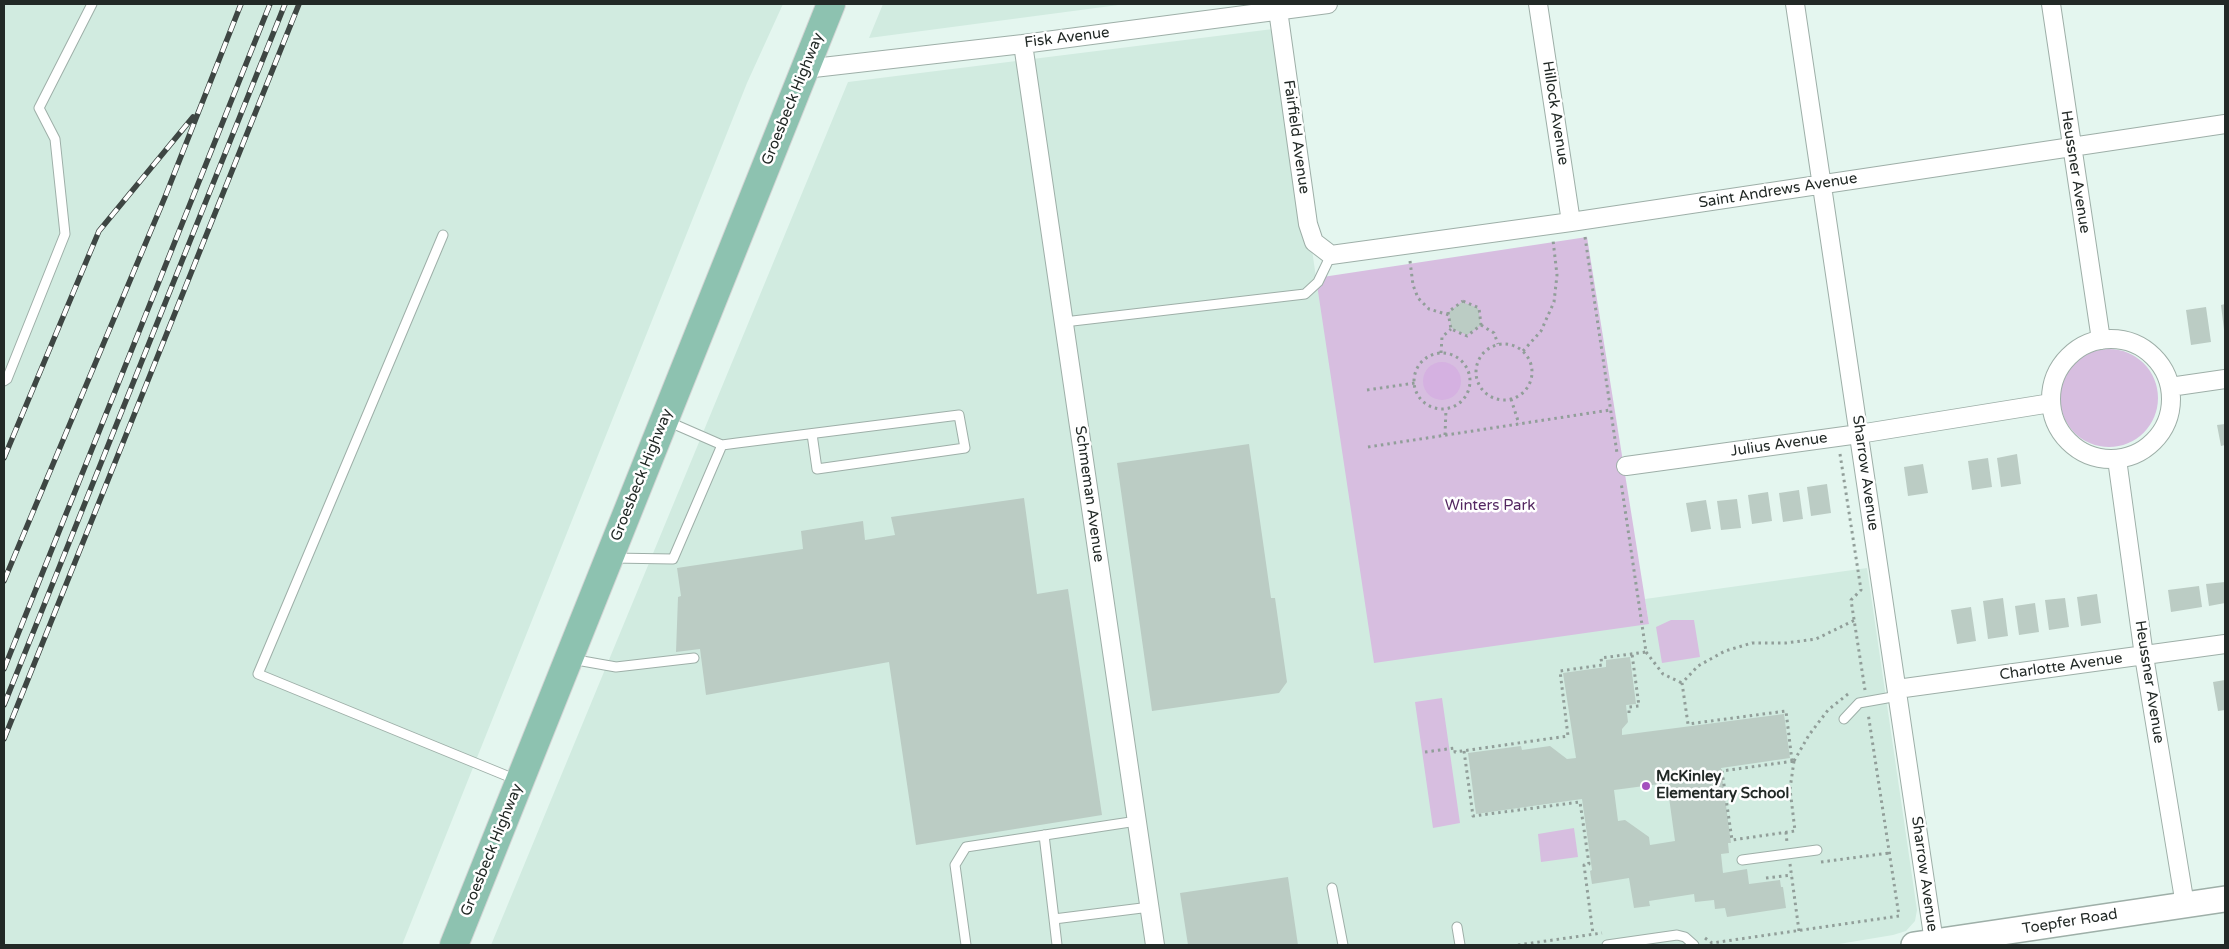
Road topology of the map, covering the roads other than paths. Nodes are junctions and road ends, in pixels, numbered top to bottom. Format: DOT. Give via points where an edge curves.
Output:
graph roads {
  1 [pos="92,4"];
  2 [pos="831,4"];
  3 [pos="1328,4"];
  4 [pos="1538,4"];
  5 [pos="1795,4"];
  6 [pos="2051,4"];
  7 [pos="1278,10"];
  8 [pos="1023,44"];
  9 [pos="805,69"];
  10 [pos="2225,124"];
  11 [pos="2071,147"];
  12 [pos="1821,184"];
  13 [pos="1571,222"];
  14 [pos="443,235"];
  15 [pos="1331,255"];
  16 [pos="1064,322"];
  17 [pos="2101,340"];
  18 [pos="2225,379"];
  19 [pos="4,381"];
  20 [pos="2170,387"];
  21 [pos="2051,403"];
  22 [pos="664,420"];
  23 [pos="812,434"];
  24 [pos="1859,434"];
  25 [pos="722,445"];
  26 [pos="2117,459"];
  27 [pos="1621,467"];
  28 [pos="609,558"];
  29 [pos="2225,644"];
  30 [pos="2144,656"];
  31 [pos="569,658"];
  32 [pos="694,658"];
  33 [pos="1897,693"];
  34 [pos="1844,719"];
  35 [pos="520,781"];
  36 [pos="1137,821"];
  37 [pos="1044,835"];
  38 [pos="1818,850"];
  39 [pos="1742,860"];
  40 [pos="1332,888"];
  41 [pos="2225,899"];
  42 [pos="2185,905"];
  43 [pos="1150,907"];
  44 [pos="1054,919"];
  45 [pos="1457,927"];
  46 [pos="2014,938"];
  47 [pos="1924,944"];
  48 [pos="454,945"];
  49 [pos="966,945"];
  50 [pos="1057,945"];
  51 [pos="1155,945"];
  52 [pos="1343,945"];
  53 [pos="1460,945"];
  54 [pos="1607,945"];
  55 [pos="1694,945"];
  1 -- 19 [label="lane" via="39,108 55,139 65,234"];
  2 -- 9 [label="main road, Groesbeck Highway"];
  3 -- 7 [label="street, Fisk Avenue"];
  4 -- 13 [label="street, Hillock Avenue"];
  5 -- 12 [label="street, Sharrow Avenue"];
  6 -- 11 [label="street, Heussner Avenue"];
  7 -- 8 [label="street, Fisk Avenue"];
  7 -- 15 [label="street, Fairfield Avenue" via="1308,224 1314,242"];
  8 -- 9 [label="street, Fisk Avenue"];
  8 -- 16 [label="street, Schmeman Avenue"];
  9 -- 22 [label="main road, Groesbeck Highway"];
  10 -- 11 [label="street, Saint Andrews Avenue"];
  11 -- 12 [label="street, Saint Andrews Avenue"];
  11 -- 17 [label="street, Heussner Avenue"];
  12 -- 13 [label="street, Saint Andrews Avenue"];
  12 -- 24 [label="street, Sharrow Avenue"];
  13 -- 15 [label="street, Saint Andrews Avenue"];
  14 -- 35 [label="lane" via="258,674"];
  15 -- 16 [label="lane" via="1318,282 1305,294"];
  16 -- 36 [label="street, Schmeman Avenue"];
  17 -- 20 [label="street" via="2124,340 2145,350 2161,366"];
  17 -- 21 [label="street" via="2084,345 2070,355 2052,385"];
  18 -- 20 [label="street"];
  20 -- 26 [label="street" via="2170,412 2160,435 2141,452"];
  21 -- 24 [label="street, Julius Avenue"];
  21 -- 26 [label="street" via="2055,422 2072,444 2098,458"];
  22 -- 25 [label="lane"];
  22 -- 28 [label="main road, Groesbeck Highway"];
  23 -- 23 [label="lane" via="960,416 964,448 817,469"];
  23 -- 25 [label="lane"];
  24 -- 27 [label="street, Julius Avenue"];
  24 -- 33 [label="street, Sharrow Avenue"];
  25 -- 28 [label="lane" via="672,558"];
  26 -- 30 [label="street, Heussner Avenue"];
  28 -- 31 [label="main road, Groesbeck Highway"];
  29 -- 30 [label="street, Charlotte Avenue"];
  30 -- 33 [label="street, Charlotte Avenue"];
  30 -- 42 [label="street, Heussner Avenue"];
  31 -- 32 [label="lane" via="616,667"];
  31 -- 35 [label="main road, Groesbeck Highway"];
  33 -- 34 [label="lane" via="1859,703"];
  33 -- 47 [label="street, Sharrow Avenue"];
  35 -- 48 [label="main road, Groesbeck Highway"];
  36 -- 37 [label="lane"];
  36 -- 43 [label="street, Schmeman Avenue"];
  37 -- 44 [label="lane"];
  37 -- 49 [label="lane" via="966,847 955,864"];
  38 -- 39 [label="lane"];
  40 -- 52 [label="lane"];
  41 -- 42 [label="street, Toepfer Road"];
  42 -- 46 [label="street, Toepfer Road"];
  43 -- 44 [label="lane"];
  43 -- 51 [label="street, Schmeman Avenue"];
  44 -- 50 [label="lane"];
  45 -- 53 [label="lane"];
  46 -- 47 [label="street, Toepfer Road"];
  54 -- 55 [label="lane" via="1677,935"];
}
